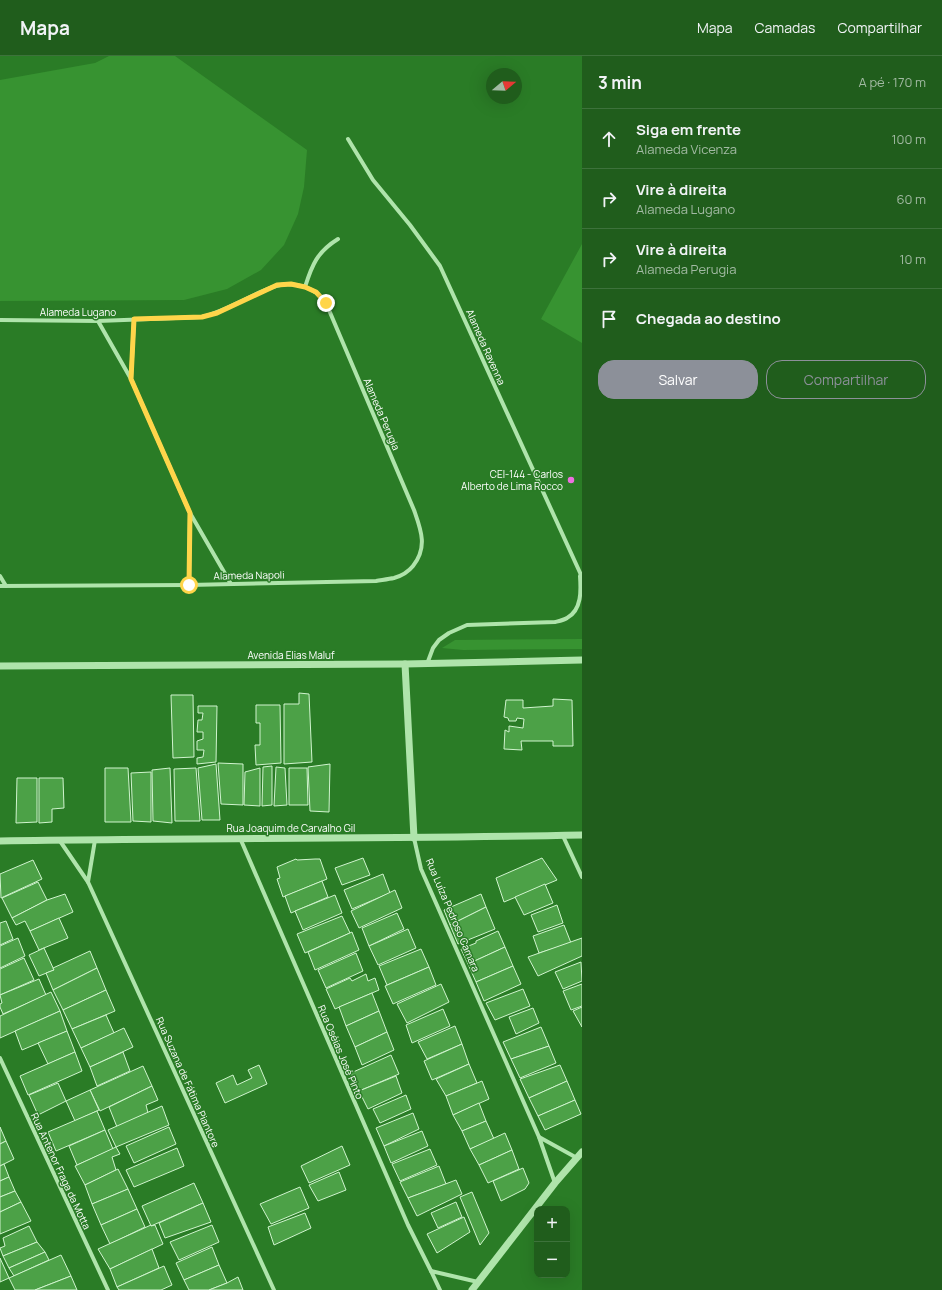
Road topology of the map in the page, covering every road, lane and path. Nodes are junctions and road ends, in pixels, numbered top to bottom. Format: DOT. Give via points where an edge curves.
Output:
graph roads {
  1 [pos="348,139"];
  2 [pos="338,239"];
  3 [pos="305,287"];
  4 [pos="134,319"];
  5 [pos="0,320"];
  6 [pos="98,320"];
  7 [pos="131,379"];
  8 [pos="190,513"];
  9 [pos="418,558"];
  10 [pos="0,576"];
  11 [pos="581,576"];
  12 [pos="231,584"];
  13 [pos="189,585"];
  14 [pos="0,586"];
  15 [pos="6,586"];
  16 [pos="582,660"];
  17 [pos="405,664"];
  18 [pos="427,664"];
  19 [pos="0,666"];
  20 [pos="582,835"];
  21 [pos="563,836"];
  22 [pos="240,838"];
  23 [pos="414,838"];
  24 [pos="60,840"];
  25 [pos="96,840"];
  26 [pos="0,841"];
  27 [pos="582,877"];
  28 [pos="88,882"];
  29 [pos="0,1058"];
  30 [pos="539,1136"];
  31 [pos="582,1152"];
  32 [pos="576,1158"];
  33 [pos="555,1183"];
  34 [pos="430,1271"];
  35 [pos="478,1282"];
  36 [pos="108,1290"];
  37 [pos="274,1290"];
  38 [pos="440,1290"];
  39 [pos="472,1290"];
  1 -- 11 [label="street, Alameda Ravenna" via="373,180 440,266"];
  2 -- 3 [label="street" via="327,246 319,256"];
  3 -- 4 [label="street, Alameda Lugano" via="277,285 217,313 202,317"];
  3 -- 9 [label="street, Alameda Perugia" via="316,292 326,303 414,510 422,545"];
  4 -- 6 [label="street, Alameda Lugano"];
  4 -- 7 [label="street"];
  5 -- 6 [label="street, Alameda Lugano"];
  6 -- 7 [label="street"];
  7 -- 8 [label="street"];
  8 -- 12 [label="street"];
  8 -- 13 [label="street"];
  9 -- 12 [label="street, Alameda Napoli" via="410,570 396,578 376,581"];
  10 -- 15 [label="street"];
  11 -- 18 [label="street" via="580,600 568,617 555,622 467,626 439,640 432,648"];
  12 -- 13 [label="street, Alameda Napoli"];
  13 -- 15 [label="street, Alameda Napoli"];
  14 -- 15 [label="street, Alameda Napoli"];
  16 -- 18 [label="street, Avenida Elias Maluf"];
  17 -- 18 [label="street, Avenida Elias Maluf"];
  17 -- 19 [label="street, Avenida Elias Maluf"];
  17 -- 23 [label="street, Rua Luíza Pedroso Camara"];
  20 -- 21 [label="street, Rua Joaquim de Carvalho Gil"];
  21 -- 23 [label="street, Rua Joaquim de Carvalho Gil"];
  21 -- 27 [label="street"];
  22 -- 23 [label="street, Rua Joaquim de Carvalho Gil"];
  22 -- 25 [label="street, Rua Joaquim de Carvalho Gil"];
  22 -- 34 [label="street, Rua Oséias José Pinto"];
  23 -- 30 [label="street, Rua Luíza Pedroso Camara" via="421,869"];
  24 -- 25 [label="street, Rua Joaquim de Carvalho Gil"];
  24 -- 26 [label="street, Rua Joaquim de Carvalho Gil"];
  24 -- 28 [label="street, Rua Suzana de Fátima Piantore"];
  25 -- 28 [label="street"];
  28 -- 37 [label="street, Rua Suzana de Fátima Piantore"];
  29 -- 36 [label="street, Rua Antenor Fraga da Motta"];
  30 -- 32 [label="street"];
  30 -- 33 [label="street, Rua Luíza Pedroso Camara"];
  31 -- 32 [label="street"];
  32 -- 33 [label="street"];
  33 -- 35 [label="street"];
  34 -- 35 [label="street"];
  34 -- 38 [label="street, Rua Oséias José Pinto"];
  35 -- 39 [label="street"];
}
